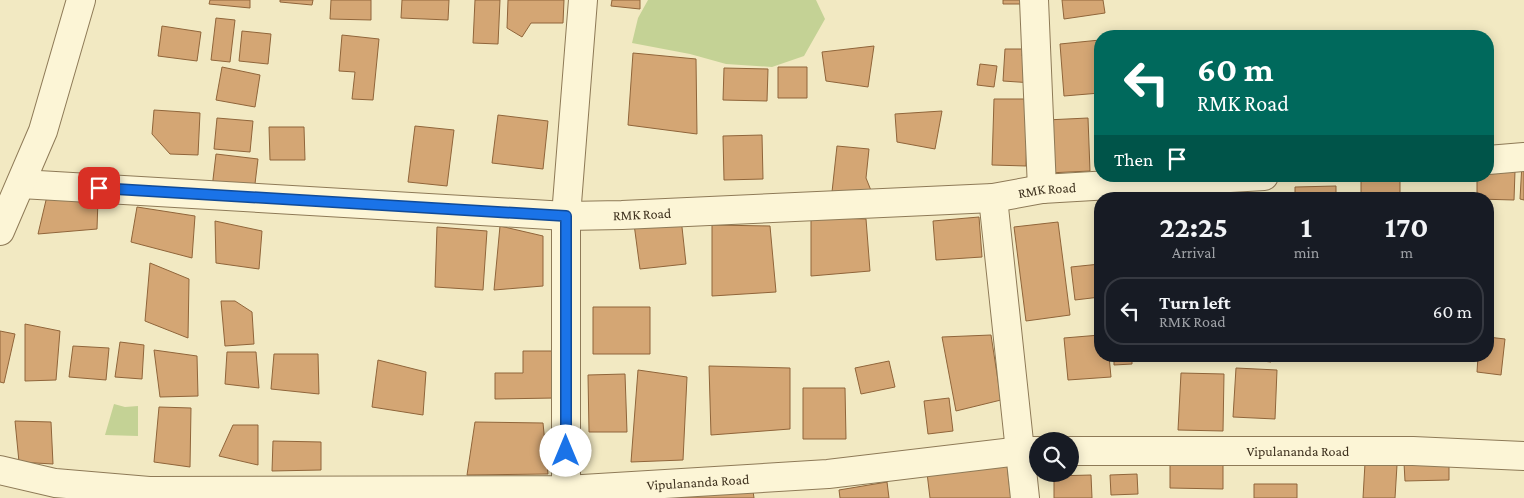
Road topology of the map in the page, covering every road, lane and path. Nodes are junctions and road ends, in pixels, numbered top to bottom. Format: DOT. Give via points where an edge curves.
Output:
graph roads {
  1 [pos="81,0"];
  2 [pos="584,0"];
  3 [pos="1034,0"];
  4 [pos="1524,157"];
  5 [pos="1494,160"];
  6 [pos="1162,182"];
  7 [pos="21,184"];
  8 [pos="1042,189"];
  9 [pos="993,198"];
  10 [pos="566,216"];
  11 [pos="0,231"];
  12 [pos="1029,451"];
  13 [pos="1079,451"];
  14 [pos="1524,456"];
  15 [pos="0,470"];
  16 [pos="55,490"];
  17 [pos="566,494"];
  18 [pos="1025,498"];
  1 -- 7 [label="street" via="43,131"];
  2 -- 10 [label="street"];
  3 -- 8 [label="street"];
  4 -- 5 [label="street"];
  6 -- 8 [label="street, RMK Road"];
  7 -- 10 [label="street, RMK Road"];
  7 -- 11 [label="street"];
  8 -- 9 [label="street, RMK Road"];
  9 -- 10 [label="street, RMK Road"];
  9 -- 12 [label="street"];
  10 -- 17 [label="street"];
  12 -- 17 [label="street, Vipulananda Road" via="828,474"];
  12 -- 18 [label="street"];
  13 -- 14 [label="street, Vipulananda Road" via="1413,450"];
  15 -- 16 [label="street, Vipulananda Road"];
  16 -- 17 [label="street, Vipulananda Road"];
}
